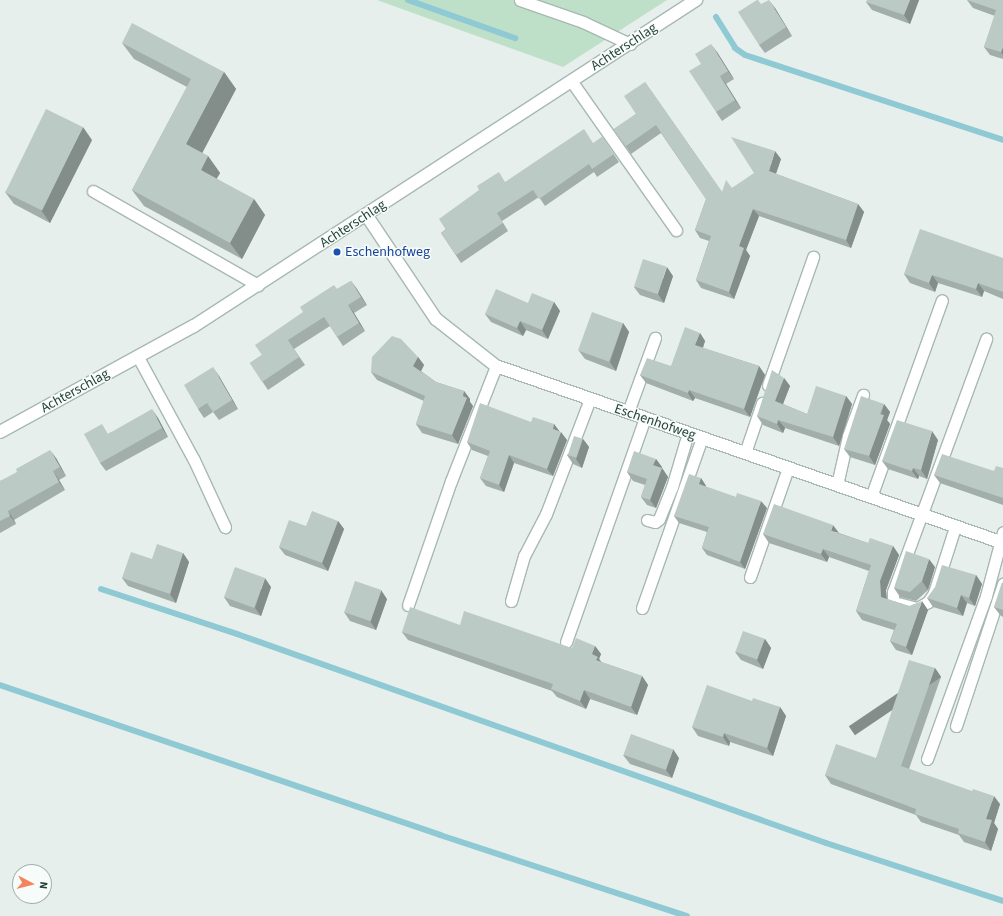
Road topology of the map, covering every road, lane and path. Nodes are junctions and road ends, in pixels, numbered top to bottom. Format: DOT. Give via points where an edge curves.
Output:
graph roads {
  1 [pos="520,0"];
  2 [pos="696,0"];
  3 [pos="630,44"];
  4 [pos="572,82"];
  5 [pos="93,191"];
  6 [pos="367,216"];
  7 [pos="676,230"];
  8 [pos="813,257"];
  9 [pos="258,285"];
  10 [pos="942,300"];
  11 [pos="655,338"];
  12 [pos="986,339"];
  13 [pos="138,357"];
  14 [pos="496,366"];
  15 [pos="863,395"];
  16 [pos="590,399"];
  17 [pos="628,412"];
  18 [pos="645,418"];
  19 [pos="0,432"];
  20 [pos="688,433"];
  21 [pos="702,438"];
  22 [pos="745,453"];
  23 [pos="788,468"];
  24 [pos="837,485"];
  25 [pos="871,497"];
  26 [pos="923,515"];
  27 [pos="647,520"];
  28 [pos="225,527"];
  29 [pos="955,527"];
  30 [pos="1002,539"];
  31 [pos="750,578"];
  32 [pos="1003,584"];
  33 [pos="511,601"];
  34 [pos="408,605"];
  35 [pos="642,608"];
  36 [pos="566,642"];
  37 [pos="956,726"];
  38 [pos="927,759"];
  1 -- 3 [label="lane" via="583,22"];
  2 -- 3 [label="street, Achterschlag"];
  3 -- 4 [label="street, Achterschlag"];
  4 -- 6 [label="street, Achterschlag"];
  4 -- 7 [label="lane"];
  5 -- 9 [label="lane"];
  6 -- 9 [label="street, Achterschlag"];
  6 -- 14 [label="street, Eschenhofweg" via="436,319"];
  8 -- 22 [label="lane"];
  9 -- 13 [label="street, Achterschlag" via="194,326"];
  10 -- 25 [label="lane"];
  11 -- 17 [label="lane"];
  12 -- 26 [label="lane"];
  13 -- 19 [label="street, Achterschlag"];
  13 -- 28 [label="lane" via="194,460"];
  14 -- 16 [label="street, Eschenhofweg"];
  14 -- 34 [label="lane" via="451,481"];
  15 -- 24 [label="lane" via="848,436"];
  16 -- 17 [label="street, Eschenhofweg"];
  16 -- 33 [label="lane" via="546,514 524,556"];
  17 -- 18 [label="street, Eschenhofweg"];
  18 -- 20 [label="street, Eschenhofweg"];
  18 -- 36 [label="lane"];
  20 -- 21 [label="street, Eschenhofweg"];
  20 -- 27 [label="lane" via="672,487 659,519 655,522"];
  21 -- 22 [label="street, Eschenhofweg"];
  21 -- 35 [label="lane"];
  22 -- 23 [label="street, Eschenhofweg"];
  23 -- 24 [label="street, Eschenhofweg"];
  23 -- 31 [label="lane"];
  24 -- 25 [label="street, Eschenhofweg"];
  25 -- 26 [label="street, Eschenhofweg"];
  26 -- 29 [label="street, Eschenhofweg"];
  26 -- 29 [label="lane" via="892,592 893,602 899,606 918,608 928,602 934,593"];
  29 -- 30 [label="street, Eschenhofweg"];
  30 -- 38 [label="lane" via="986,596"];
  32 -- 37 [label="lane"];
}
